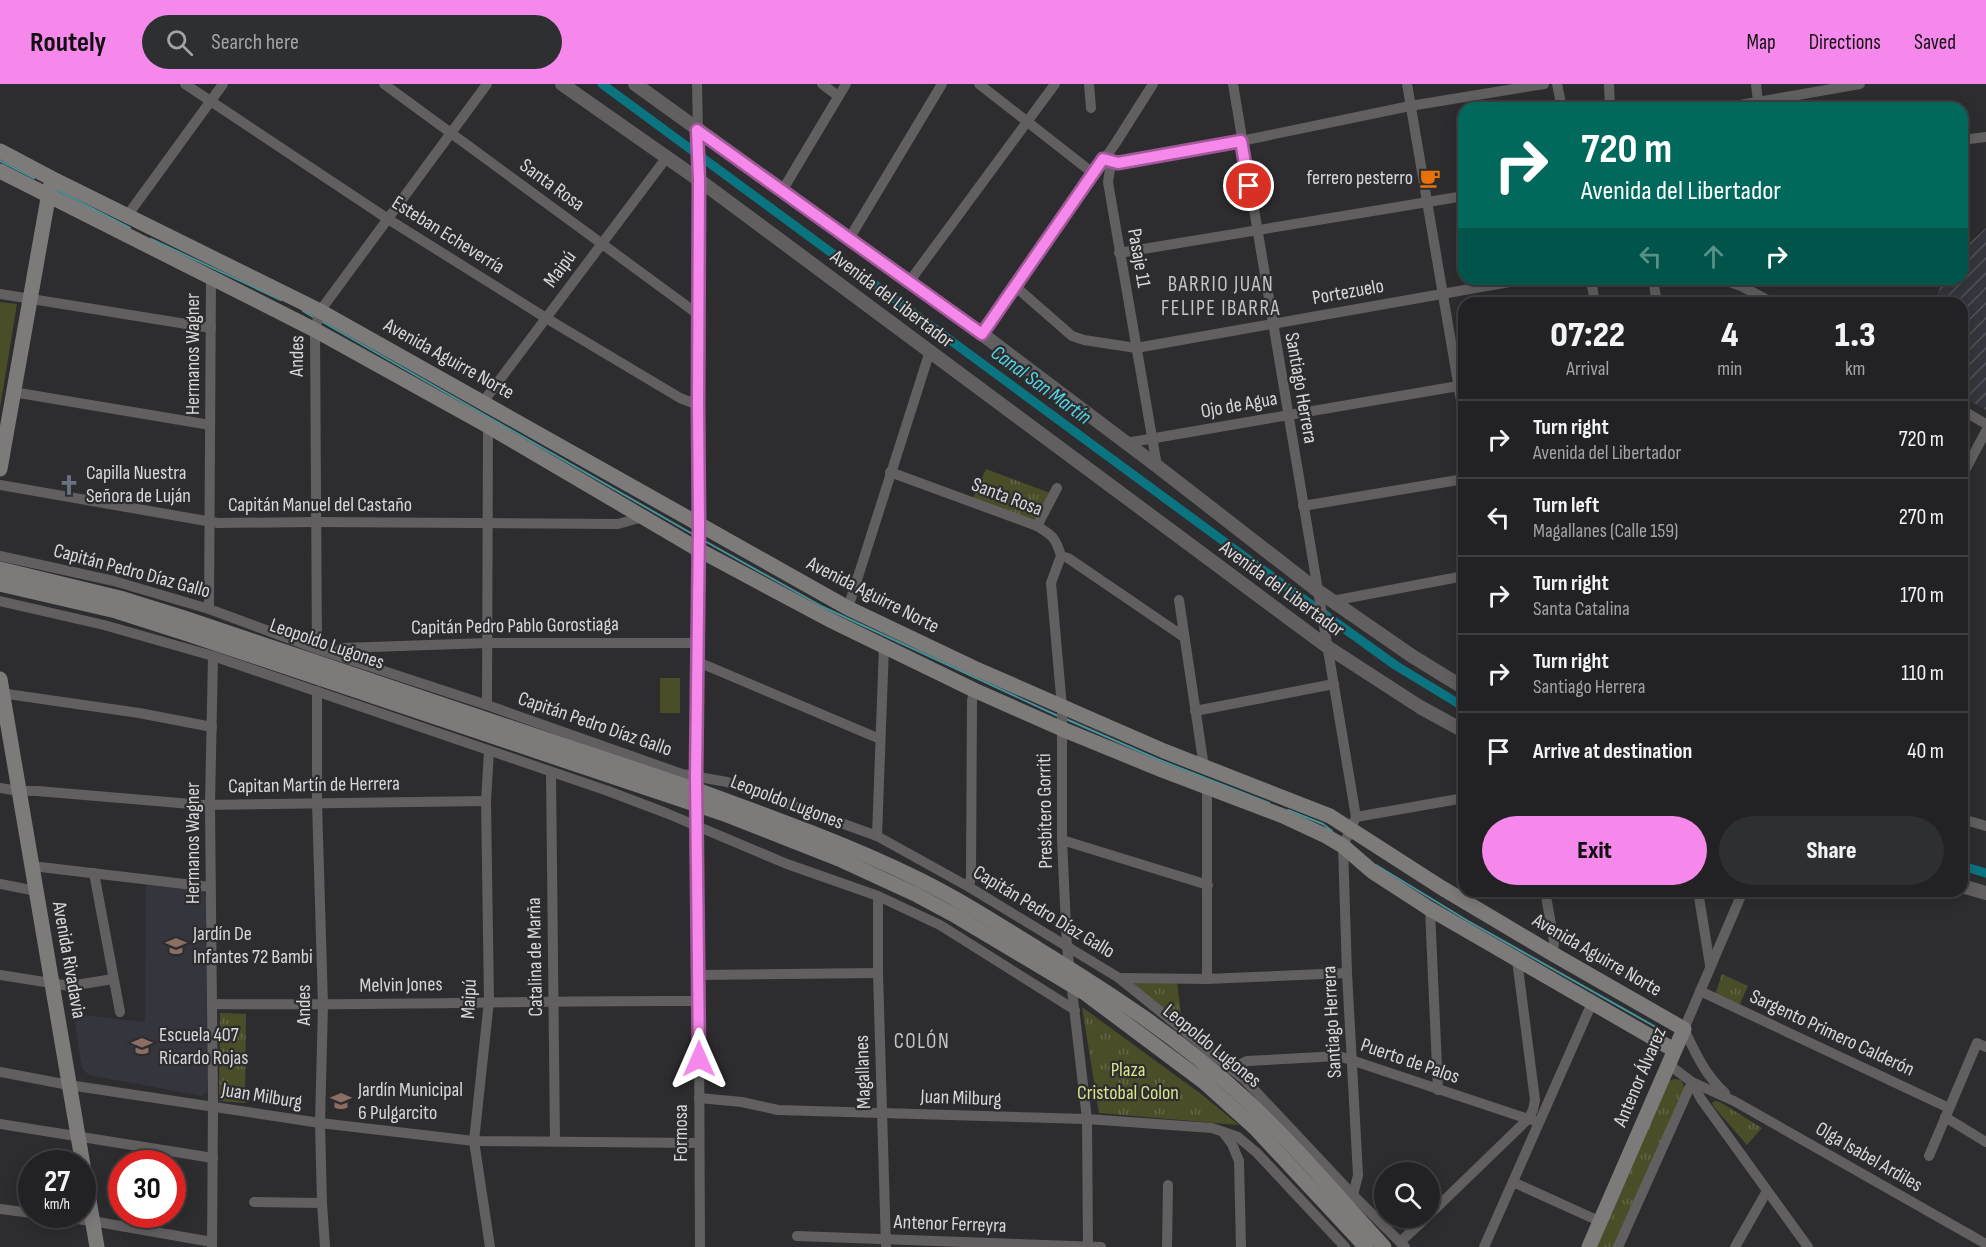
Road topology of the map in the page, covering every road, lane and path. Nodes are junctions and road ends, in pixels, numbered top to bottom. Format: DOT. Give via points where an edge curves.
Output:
graph roads {
  1 [pos="185,84"];
  2 [pos="223,84"];
  3 [pos="384,84"];
  4 [pos="488,84"];
  5 [pos="562,84"];
  6 [pos="634,84"];
  7 [pos="697,84"];
  8 [pos="822,84"];
  9 [pos="846,84"];
  10 [pos="942,84"];
  11 [pos="979,84"];
  12 [pos="1055,84"];
  13 [pos="1089,84"];
  14 [pos="1153,84"];
  15 [pos="1233,84"];
  16 [pos="1407,84"];
  17 [pos="1544,84"];
  18 [pos="1557,84"];
  19 [pos="1609,84"];
  20 [pos="1756,84"];
  21 [pos="1860,84"];
  22 [pos="838,96"];
  23 [pos="210,101"];
  24 [pos="1561,102"];
  25 [pos="1610,102"];
  26 [pos="1758,102"];
  27 [pos="1410,106"];
  28 [pos="1091,108"];
  29 [pos="1026,121"];
  30 [pos="697,130"];
  31 [pos="451,133"];
  32 [pos="1986,137"];
  33 [pos="1968,139"];
  34 [pos="1241,141"];
  35 [pos="0,151"];
  36 [pos="667,157"];
  37 [pos="1107,161"];
  38 [pos="0,171"];
  39 [pos="698,172"];
  40 [pos="1094,174"];
  41 [pos="50,188"];
  42 [pos="782,191"];
  43 [pos="1458,197"];
  44 [pos="1426,202"];
  45 [pos="127,216"];
  46 [pos="388,219"];
  47 [pos="1257,231"];
  48 [pos="849,239"];
  49 [pos="602,244"];
  50 [pos="1119,253"];
  51 [pos="211,278"];
  52 [pos="909,282"];
  53 [pos="1493,285"];
  54 [pos="1738,285"];
  55 [pos="1016,287"];
  56 [pos="0,294"];
  57 [pos="1442,294"];
  58 [pos="1762,297"];
  59 [pos="29,299"];
  60 [pos="699,315"];
  61 [pos="546,318"];
  62 [pos="318,320"];
  63 [pos="1272,324"];
  64 [pos="211,328"];
  65 [pos="982,334"];
  66 [pos="1136,348"];
  67 [pos="930,351"];
  68 [pos="1458,371"];
  69 [pos="1458,387"];
  70 [pos="13,392"];
  71 [pos="483,402"];
  72 [pos="698,405"];
  73 [pos="1968,414"];
  74 [pos="1288,415"];
  75 [pos="1986,424"];
  76 [pos="210,425"];
  77 [pos="488,426"];
  78 [pos="1986,431"];
  79 [pos="1152,438"];
  80 [pos="1126,443"];
  81 [pos="1968,465"];
  82 [pos="1157,466"];
  83 [pos="0,469"];
  84 [pos="890,472"];
  85 [pos="1458,480"];
  86 [pos="0,485"];
  87 [pos="1057,488"];
  88 [pos="1303,506"];
  89 [pos="643,517"];
  90 [pos="210,522"];
  91 [pos="315,522"];
  92 [pos="487,523"];
  93 [pos="1036,526"];
  94 [pos="699,538"];
  95 [pos="1061,555"];
  96 [pos="0,556"];
  97 [pos="0,569"];
  98 [pos="1458,577"];
  99 [pos="0,584"];
  100 [pos="1318,591"];
  101 [pos="1179,600"];
  102 [pos="0,601"];
  103 [pos="1332,601"];
  104 [pos="848,608"];
  105 [pos="209,609"];
  106 [pos="1185,637"];
  107 [pos="487,643"];
  108 [pos="698,643"];
  109 [pos="884,646"];
  110 [pos="1329,648"];
  111 [pos="317,649"];
  112 [pos="334,654"];
  113 [pos="213,656"];
  114 [pos="698,662"];
  115 [pos="1334,684"];
  116 [pos="1458,684"];
  117 [pos="1,689"];
  118 [pos="974,690"];
  119 [pos="317,691"];
  120 [pos="486,705"];
  121 [pos="1196,711"];
  122 [pos="1062,718"];
  123 [pos="212,727"];
  124 [pos="1458,728"];
  125 [pos="880,739"];
  126 [pos="489,750"];
  127 [pos="1204,767"];
  128 [pos="551,773"];
  129 [pos="0,788"];
  130 [pos="1208,788"];
  131 [pos="19,791"];
  132 [pos="697,791"];
  133 [pos="1458,799"];
  134 [pos="486,801"];
  135 [pos="317,803"];
  136 [pos="210,805"];
  137 [pos="1968,821"];
  138 [pos="1354,823"];
  139 [pos="1986,826"];
  140 [pos="698,827"];
  141 [pos="877,836"];
  142 [pos="1062,840"];
  143 [pos="1342,846"];
  144 [pos="32,866"];
  145 [pos="94,873"];
  146 [pos="0,885"];
  147 [pos="1208,885"];
  148 [pos="210,887"];
  149 [pos="969,887"];
  150 [pos="1968,888"];
  151 [pos="36,891"];
  152 [pos="1986,893"];
  153 [pos="878,896"];
  154 [pos="1547,897"];
  155 [pos="1699,897"];
  156 [pos="1740,897"];
  157 [pos="1430,909"];
  158 [pos="1067,947"];
  159 [pos="1553,954"];
  160 [pos="1517,960"];
  161 [pos="1711,966"];
  162 [pos="1070,968"];
  163 [pos="878,973"];
  164 [pos="1347,973"];
  165 [pos="0,975"];
  166 [pos="699,975"];
  167 [pos="1119,978"];
  168 [pos="113,979"];
  169 [pos="1207,979"];
  170 [pos="52,983"];
  171 [pos="1071,985"];
  172 [pos="1700,991"];
  173 [pos="554,1000"];
  174 [pos="699,1000"];
  175 [pos="489,1001"];
  176 [pos="1592,1003"];
  177 [pos="212,1004"];
  178 [pos="323,1005"];
  179 [pos="1075,1010"];
  180 [pos="120,1012"];
  181 [pos="1684,1029"];
  182 [pos="1981,1045"];
  183 [pos="1674,1050"];
  184 [pos="1351,1059"];
  185 [pos="1668,1064"];
  186 [pos="1232,1069"];
  187 [pos="0,1072"];
  188 [pos="1692,1082"];
  189 [pos="69,1084"];
  190 [pos="1438,1090"];
  191 [pos="699,1098"];
  192 [pos="1734,1101"];
  193 [pos="213,1106"];
  194 [pos="1947,1112"];
  195 [pos="882,1114"];
  196 [pos="1087,1119"];
  197 [pos="1527,1119"];
  198 [pos="1539,1122"];
  199 [pos="320,1123"];
  200 [pos="0,1124"];
  201 [pos="1222,1132"];
  202 [pos="78,1136"];
  203 [pos="474,1141"];
  204 [pos="555,1141"];
  205 [pos="1986,1142"];
  206 [pos="699,1143"];
  207 [pos="80,1150"];
  208 [pos="1929,1156"];
  209 [pos="213,1158"];
  210 [pos="1513,1182"];
  211 [pos="1168,1185"];
  212 [pos="1767,1191"];
  213 [pos="1353,1195"];
  214 [pos="254,1202"];
  215 [pos="322,1203"];
  216 [pos="1440,1204"];
  217 [pos="0,1209"];
  218 [pos="18,1211"];
  219 [pos="96,1222"];
  220 [pos="1600,1222"];
  221 [pos="93,1228"];
  222 [pos="1417,1228"];
  223 [pos="797,1236"];
  224 [pos="886,1243"];
  225 [pos="1986,1244"];
  226 [pos="212,1245"];
  227 [pos="1402,1245"];
  228 [pos="97,1247"];
  229 [pos="325,1247"];
  230 [pos="490,1247"];
  231 [pos="700,1247"];
  232 [pos="1088,1247"];
  233 [pos="1101,1247"];
  234 [pos="1167,1247"];
  235 [pos="1241,1247"];
  236 [pos="1345,1247"];
  237 [pos="1366,1247"];
  238 [pos="1384,1247"];
  239 [pos="1484,1247"];
  240 [pos="1589,1247"];
  241 [pos="1618,1247"];
  242 [pos="1735,1247"];
  243 [pos="1808,1247"];
  1 -- 23 [label="street, Esteban Echeverría"];
  2 -- 23 [label="street"];
  3 -- 31 [label="street, Santa Rosa"];
  4 -- 31 [label="street, Andes"];
  5 -- 36 [label="street, Avenida del Libertador"];
  6 -- 30 [label="street, Avenida del Libertador"];
  7 -- 30 [label="street, Formosa"];
  8 -- 22 [label="street"];
  9 -- 22 [label="street"];
  10 -- 48 [label="street"];
  11 -- 29 [label="street"];
  12 -- 29 [label="street"];
  13 -- 28 [label="street"];
  14 -- 37 [label="street"];
  15 -- 34 [label="street, Santiago Herrera"];
  16 -- 27 [label="street"];
  17 -- 27 [label="street"];
  18 -- 24 [label="street"];
  19 -- 25 [label="street"];
  20 -- 26 [label="street"];
  21 -- 26 [label="street"];
  22 -- 42 [label="street"];
  23 -- 45 [label="street"];
  23 -- 46 [label="street, Esteban Echeverría"];
  27 -- 34 [label="street"];
  27 -- 44 [label="street"];
  29 -- 40 [label="street"];
  29 -- 52 [label="street"];
  30 -- 39 [label="street, Formosa"];
  30 -- 42 [label="street, Avenida del Libertador"];
  31 -- 46 [label="street, Andes"];
  31 -- 49 [label="street, Santa Rosa"];
  32 -- 33 [label="street"];
  34 -- 37 [label="street"];
  34 -- 47 [label="street, Santiago Herrera"];
  35 -- 41 [label="main road"];
  36 -- 39 [label="street, Avenida del Libertador"];
  36 -- 49 [label="street, Maipú"];
  37 -- 40 [label="street"];
  37 -- 50 [label="street, Pasaje 11"];
  38 -- 41 [label="main road"];
  39 -- 60 [label="street, Formosa"];
  39 -- 67 [label="street, Avenida del Libertador"];
  40 -- 55 [label="street"];
  41 -- 45 [label="main road, Avenida Aguirre Norte"];
  41 -- 51 [label="main road, Avenida Aguirre Norte"];
  41 -- 59 [label="main road"];
  42 -- 48 [label="street, Avenida del Libertador"];
  43 -- 44 [label="street"];
  44 -- 47 [label="street"];
  44 -- 57 [label="street"];
  45 -- 62 [label="main road, Avenida Aguirre Norte"];
  46 -- 61 [label="street, Esteban Echeverría"];
  46 -- 62 [label="street, Andes"];
  47 -- 50 [label="street"];
  47 -- 63 [label="street, Santiago Herrera"];
  48 -- 52 [label="street, Avenida del Libertador"];
  49 -- 60 [label="street, Santa Rosa"];
  49 -- 61 [label="street, Maipú"];
  50 -- 66 [label="street, Pasaje 11"];
  51 -- 62 [label="main road, Avenida Aguirre Norte"];
  51 -- 64 [label="street, Hermanos Wagner"];
  52 -- 65 [label="street, Avenida del Libertador"];
  53 -- 57 [label="street, Portezuelo"];
  54 -- 58 [label="street"];
  55 -- 65 [label="street"];
  55 -- 66 [label="street, Portezuelo" via="1072,336"];
  56 -- 59 [label="street"];
  57 -- 63 [label="street, Portezuelo"];
  57 -- 68 [label="street"];
  59 -- 64 [label="street"];
  59 -- 70 [label="main road"];
  60 -- 72 [label="street, Formosa"];
  61 -- 71 [label="street, Maipú"];
  61 -- 72 [label="street, Esteban Echeverría"];
  62 -- 71 [label="main road, Avenida Aguirre Norte"];
  62 -- 77 [label="main road, Avenida Aguirre Norte"];
  62 -- 91 [label="street, Andes"];
  63 -- 66 [label="street, Portezuelo"];
  63 -- 74 [label="street, Santiago Herrera"];
  64 -- 76 [label="street, Hermanos Wagner"];
  65 -- 80 [label="street, Avenida del Libertador"];
  66 -- 79 [label="street, Pasaje 11"];
  67 -- 84 [label="street"];
  67 -- 110 [label="street, Avenida del Libertador"];
  69 -- 74 [label="street, Ojo de Agua"];
  70 -- 76 [label="street"];
  70 -- 83 [label="main road"];
  71 -- 94 [label="main road, Avenida Aguirre Norte"];
  72 -- 94 [label="street, Formosa"];
  73 -- 75 [label="street"];
  74 -- 79 [label="street, Ojo de Agua"];
  74 -- 88 [label="street, Santiago Herrera"];
  76 -- 90 [label="street, Hermanos Wagner"];
  77 -- 89 [label="main road, Avenida Aguirre Norte"];
  77 -- 92 [label="street"];
  78 -- 81 [label="street"];
  79 -- 80 [label="street, Ojo de Agua"];
  79 -- 82 [label="street, Pasaje 11"];
  80 -- 82 [label="street, Avenida del Libertador"];
  82 -- 100 [label="street, Avenida del Libertador"];
  84 -- 93 [label="street, Santa Rosa"];
  84 -- 104 [label="street"];
  85 -- 88 [label="street"];
  86 -- 90 [label="street, Capitán Manuel del Castaño"];
  87 -- 93 [label="street"];
  88 -- 100 [label="street, Santiago Herrera"];
  89 -- 92 [label="street, Capitán Manuel del Castaño" via="618,524"];
  89 -- 94 [label="main road, Avenida Aguirre Norte"];
  90 -- 91 [label="street, Capitán Manuel del Castaño"];
  90 -- 105 [label="street, Hermanos Wagner"];
  91 -- 92 [label="street, Capitán Manuel del Castaño"];
  91 -- 111 [label="street, Andes"];
  92 -- 107 [label="street"];
  93 -- 95 [label="street, Santa Rosa" via="1051,535"];
  94 -- 104 [label="main road, Avenida Aguirre Norte"];
  94 -- 108 [label="street, Formosa"];
  94 -- 109 [label="main road, Avenida Aguirre Norte" via="830,620"];
  95 -- 106 [label="street, Santa Rosa"];
  95 -- 122 [label="street, Presbítero Gorriti" via="1051,583"];
  96 -- 105 [label="street, Capitán Pedro Díaz Gallo" via="114,581"];
  97 -- 132 [label="main road, Leopoldo Lugones" via="184,618"];
  98 -- 103 [label="street"];
  99 -- 132 [label="main road, Leopoldo Lugones" via="116,611"];
  100 -- 103 [label="street, Avenida del Libertador"];
  100 -- 110 [label="street, Santiago Herrera"];
  101 -- 106 [label="street"];
  102 -- 113 [label="street"];
  103 -- 116 [label="street, Avenida del Libertador"];
  104 -- 122 [label="main road, Avenida Aguirre Norte" via="974,668"];
  105 -- 111 [label="street, Capitán Pedro Díaz Gallo"];
  106 -- 121 [label="street"];
  107 -- 108 [label="street, Capitán Pedro Pablo Gorostiaga"];
  107 -- 112 [label="street, Capitán Pedro Pablo Gorostiaga" via="342,648"];
  107 -- 120 [label="street"];
  108 -- 114 [label="street, Formosa"];
  109 -- 118 [label="main road, Avenida Aguirre Norte"];
  109 -- 125 [label="street"];
  110 -- 115 [label="street, Santiago Herrera"];
  110 -- 124 [label="street, Avenida del Libertador"];
  111 -- 112 [label="street, Capitán Pedro Díaz Gallo"];
  112 -- 120 [label="street, Capitán Pedro Díaz Gallo"];
  113 -- 119 [label="street"];
  113 -- 123 [label="street, Hermanos Wagner"];
  114 -- 125 [label="street"];
  114 -- 132 [label="street, Formosa"];
  115 -- 121 [label="street"];
  115 -- 138 [label="street, Santiago Herrera"];
  117 -- 123 [label="street"];
  117 -- 131 [label="main road, Avenida Rivadavia"];
  118 -- 122 [label="main road, Avenida Aguirre Norte"];
  118 -- 149 [label="street"];
  119 -- 126 [label="street"];
  119 -- 135 [label="street, Andes"];
  120 -- 132 [label="street, Capitán Pedro Díaz Gallo" via="682,774"];
  121 -- 127 [label="street"];
  122 -- 127 [label="main road, Avenida Aguirre Norte"];
  122 -- 130 [label="main road, Avenida Aguirre Norte"];
  122 -- 142 [label="street, Presbítero Gorriti"];
  123 -- 136 [label="street, Hermanos Wagner"];
  125 -- 141 [label="street"];
  126 -- 128 [label="street"];
  126 -- 134 [label="street, Maipú"];
  127 -- 138 [label="main road, Avenida Aguirre Norte"];
  128 -- 140 [label="street"];
  128 -- 173 [label="street, Catalina de Marña"];
  129 -- 131 [label="street, Capitan Martín de Herrera"];
  130 -- 143 [label="main road, Avenida Aguirre Norte" via="1283,816"];
  130 -- 147 [label="street"];
  131 -- 136 [label="street, Capitan Martín de Herrera"];
  131 -- 144 [label="main road, Avenida Rivadavia"];
  132 -- 140 [label="street, Formosa"];
  132 -- 141 [label="street, Capitán Pedro Díaz Gallo" via="727,782"];
  132 -- 162 [label="main road, Leopoldo Lugones" via="916,878"];
  132 -- 171 [label="main road, Leopoldo Lugones" via="727,815 915,894"];
  133 -- 138 [label="street"];
  134 -- 135 [label="street, Capitan Martín de Herrera"];
  134 -- 175 [label="street, Maipú"];
  135 -- 136 [label="street, Capitan Martín de Herrera"];
  135 -- 178 [label="street, Andes"];
  136 -- 148 [label="street, Hermanos Wagner"];
  137 -- 139 [label="street"];
  138 -- 143 [label="street"];
  138 -- 159 [label="main road, Avenida Aguirre Norte" via="1442,888"];
  140 -- 153 [label="street"];
  140 -- 166 [label="street, Formosa"];
  141 -- 149 [label="street, Capitán Pedro Díaz Gallo"];
  142 -- 147 [label="street"];
  142 -- 158 [label="street, Presbítero Gorriti"];
  143 -- 157 [label="main road, Avenida Aguirre Norte" via="1373,872"];
  143 -- 164 [label="street, Santiago Herrera"];
  144 -- 145 [label="street"];
  144 -- 151 [label="main road, Avenida Rivadavia"];
  145 -- 148 [label="street"];
  145 -- 168 [label="street"];
  146 -- 151 [label="street"];
  147 -- 169 [label="street"];
  148 -- 177 [label="street, Hermanos Wagner"];
  149 -- 158 [label="street, Capitán Pedro Díaz Gallo"];
  150 -- 152 [label="street"];
  151 -- 170 [label="main road, Avenida Rivadavia"];
  153 -- 163 [label="street, Magallanes"];
  153 -- 179 [label="street" via="940,925"];
  154 -- 159 [label="street"];
  155 -- 161 [label="street"];
  156 -- 161 [label="street, Antenor Álvarez"];
  157 -- 160 [label="main road, Avenida Aguirre Norte"];
  157 -- 190 [label="street"];
  158 -- 162 [label="street, Presbítero Gorriti"];
  158 -- 167 [label="street, Capitán Pedro Díaz Gallo"];
  159 -- 181 [label="main road, Avenida Aguirre Norte"];
  160 -- 176 [label="main road, Avenida Aguirre Norte"];
  160 -- 197 [label="street" via="1535,1100"];
  161 -- 172 [label="street, Antenor Álvarez"];
  162 -- 171 [label="street, Presbítero Gorriti"];
  162 -- 238 [label="main road, Leopoldo Lugones" via="1172,1038 1243,1098"];
  163 -- 166 [label="street"];
  163 -- 195 [label="street, Magallanes"];
  164 -- 169 [label="street"];
  164 -- 184 [label="street, Santiago Herrera"];
  165 -- 170 [label="street"];
  166 -- 174 [label="street, Formosa"];
  167 -- 169 [label="street"];
  167 -- 186 [label="street, Capitán Pedro Díaz Gallo"];
  168 -- 170 [label="street" via="70,986"];
  168 -- 180 [label="street"];
  170 -- 189 [label="main road, Avenida Rivadavia"];
  171 -- 179 [label="street, Presbítero Gorriti"];
  171 -- 237 [label="main road, Leopoldo Lugones" via="1229,1103"];
  172 -- 181 [label="street, Antenor Álvarez"];
  172 -- 194 [label="street, Sargento Primero Calderón"];
  173 -- 174 [label="street, Melvin Jones"];
  173 -- 175 [label="street, Melvin Jones"];
  173 -- 204 [label="street, Catalina de Marña"];
  174 -- 191 [label="street, Formosa"];
  175 -- 178 [label="street, Melvin Jones"];
  175 -- 203 [label="street, Maipú"];
  176 -- 183 [label="main road, Avenida Aguirre Norte"];
  176 -- 198 [label="street"];
  177 -- 178 [label="street, Melvin Jones"];
  177 -- 193 [label="street, Hermanos Wagner"];
  178 -- 199 [label="street, Andes"];
  179 -- 196 [label="street, Presbítero Gorriti"];
  181 -- 183 [label="main road, Antenor Álvarez"];
  181 -- 192 [label="street" via="1704,1068"];
  182 -- 194 [label="street"];
  183 -- 185 [label="main road, Antenor Álvarez"];
  184 -- 186 [label="street, Puerto de Palos" via="1339,1056 1246,1061"];
  184 -- 190 [label="street, Puerto de Palos"];
  184 -- 213 [label="street, Santiago Herrera" via="1358,1174"];
  185 -- 188 [label="street"];
  185 -- 220 [label="main road, Antenor Álvarez"];
  186 -- 213 [label="street, Capitán Pedro Díaz Gallo"];
  187 -- 189 [label="street, Juan Milburg"];
  188 -- 192 [label="street"];
  188 -- 212 [label="street"];
  188 -- 241 [label="street"];
  189 -- 193 [label="street, Juan Milburg"];
  189 -- 202 [label="main road, Avenida Rivadavia"];
  190 -- 197 [label="street, Puerto de Palos"];
  191 -- 195 [label="street, Juan Milburg" via="778,1110"];
  191 -- 206 [label="street, Formosa"];
  192 -- 225 [label="street, Olga Isabel Ardiles"];
  193 -- 199 [label="street, Juan Milburg"];
  193 -- 209 [label="street, Hermanos Wagner"];
  194 -- 205 [label="street, Sargento Primero Calderón"];
  194 -- 208 [label="street"];
  195 -- 196 [label="street, Juan Milburg"];
  195 -- 224 [label="street, Magallanes"];
  196 -- 201 [label="street, Juan Milburg" via="1212,1128"];
  196 -- 232 [label="street, Presbítero Gorriti"];
  197 -- 198 [label="street, Puerto de Palos"];
  197 -- 216 [label="street"];
  198 -- 210 [label="street"];
  199 -- 203 [label="street, Juan Milburg"];
  199 -- 215 [label="street, Andes"];
  200 -- 202 [label="street"];
  201 -- 235 [label="street" via="1239,1161"];
  201 -- 236 [label="street, Juan Milburg" via="1238,1137 1257,1153"];
  202 -- 207 [label="main road, Avenida Rivadavia"];
  202 -- 209 [label="street"];
  203 -- 204 [label="street, Juan Milburg"];
  203 -- 230 [label="street, Maipú"];
  204 -- 206 [label="street, Juan Milburg"];
  206 -- 231 [label="street, Formosa"];
  209 -- 226 [label="street, Hermanos Wagner"];
  210 -- 220 [label="street"];
  210 -- 239 [label="street"];
  211 -- 234 [label="street"];
  212 -- 242 [label="street"];
  212 -- 243 [label="street"];
  213 -- 227 [label="street, Capitán Pedro Díaz Gallo"];
  214 -- 215 [label="street"];
  215 -- 229 [label="street, Andes"];
  217 -- 218 [label="street"];
  219 -- 226 [label="street"];
  220 -- 240 [label="main road, Antenor Álvarez"];
  221 -- 228 [label="main road, Avenida Rivadavia"];
  222 -- 227 [label="street"];
  223 -- 224 [label="street, Antenor Ferreyra"];
  224 -- 232 [label="street, Antenor Ferreyra"];
  232 -- 233 [label="street, Antenor Ferreyra"];
}
